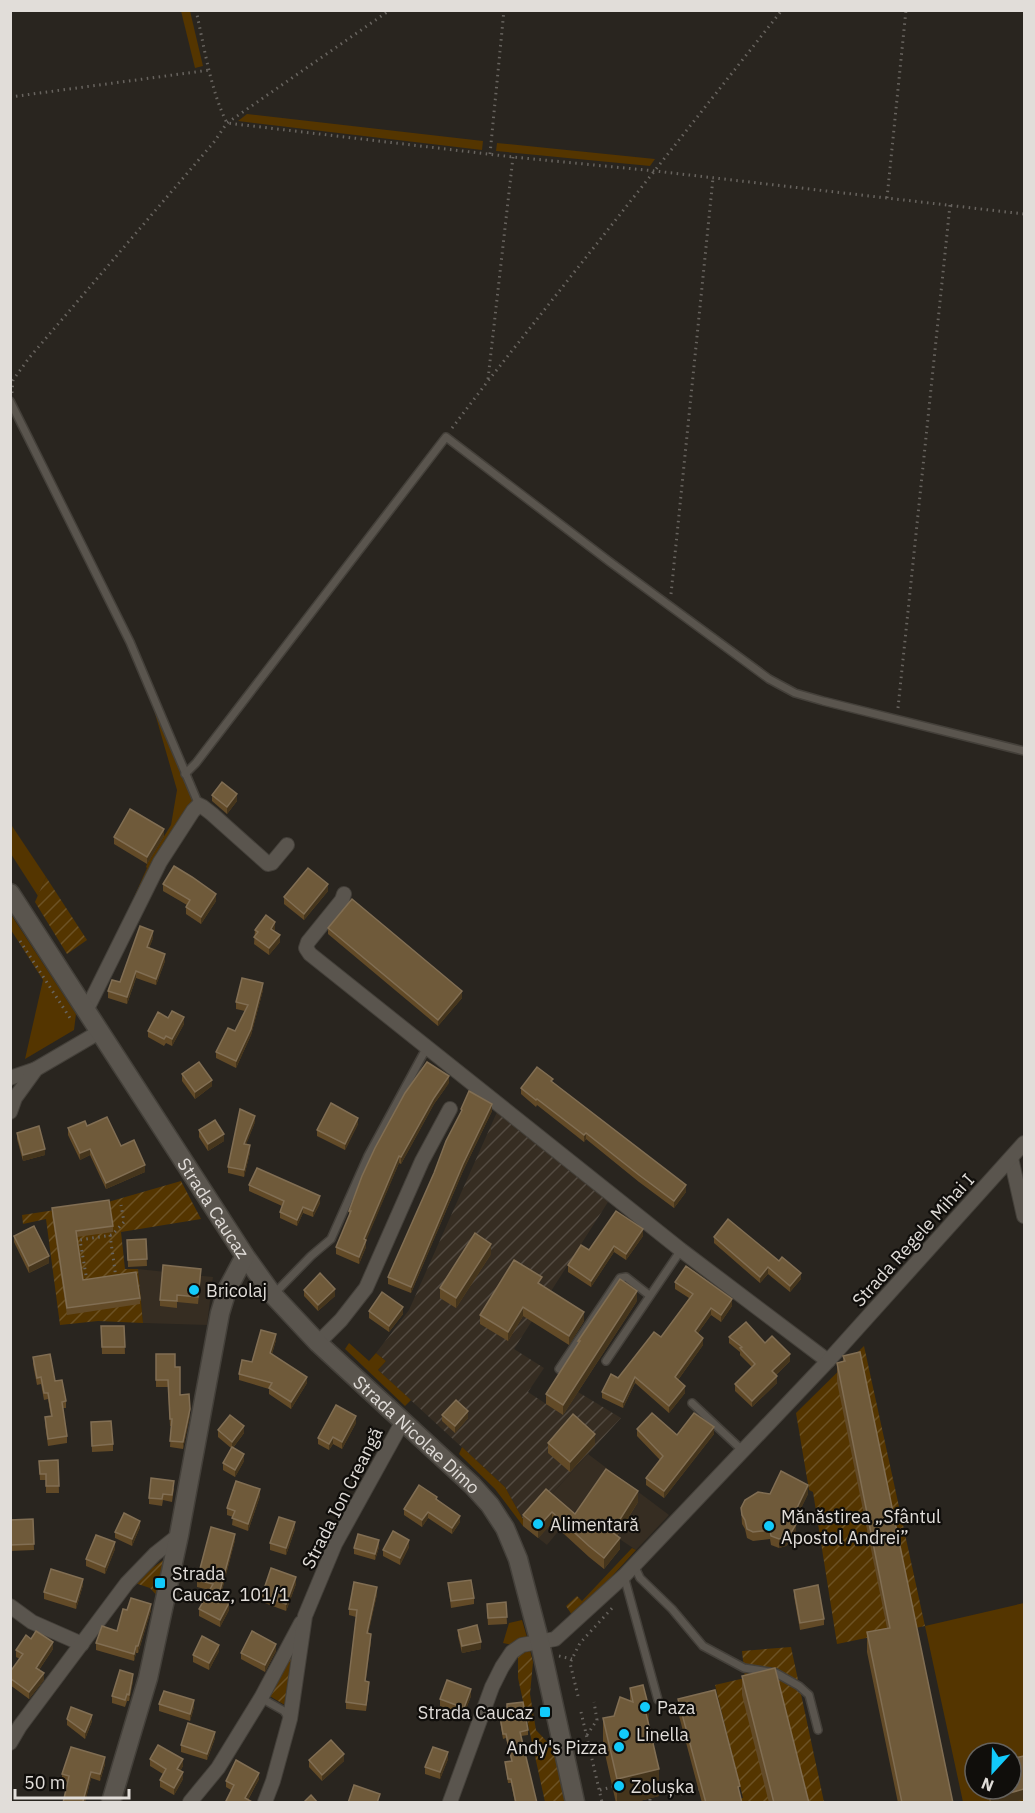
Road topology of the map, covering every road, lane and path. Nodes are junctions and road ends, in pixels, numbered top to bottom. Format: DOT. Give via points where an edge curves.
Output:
graph roads {
  1 [pos="196,10"];
  2 [pos="390,10"];
  3 [pos="504,10"];
  4 [pos="782,10"];
  5 [pos="906,10"];
  6 [pos="210,70"];
  7 [pos="10,97"];
  8 [pos="227,123"];
  9 [pos="490,154"];
  10 [pos="513,157"];
  11 [pos="655,171"];
  12 [pos="713,178"];
  13 [pos="887,198"];
  14 [pos="950,205"];
  15 [pos="1024,214"];
  16 [pos="488,381"];
  17 [pos="11,402"];
  18 [pos="446,437"];
  19 [pos="669,606"];
  20 [pos="897,719"];
  21 [pos="1024,751"];
  22 [pos="185,774"];
  23 [pos="199,806"];
  24 [pos="287,845"];
  25 [pos="10,893"];
  26 [pos="344,894"];
  27 [pos="87,1009"];
  28 [pos="101,1032"];
  29 [pos="427,1047"];
  30 [pos="36,1069"];
  31 [pos="10,1078"];
  32 [pos="450,1109"];
  33 [pos="10,1112"];
  34 [pos="1024,1143"];
  35 [pos="1011,1158"];
  36 [pos="122,1205"];
  37 [pos="1024,1216"];
  38 [pos="110,1235"];
  39 [pos="681,1250"];
  40 [pos="245,1256"];
  41 [pos="126,1277"];
  42 [pos="116,1278"];
  43 [pos="106,1279"];
  44 [pos="97,1280"];
  45 [pos="273,1294"];
  46 [pos="649,1295"];
  47 [pos="318,1344"];
  48 [pos="606,1361"];
  49 [pos="828,1361"];
  50 [pos="559,1369"];
  51 [pos="692,1404"];
  52 [pos="403,1421"];
  53 [pos="743,1451"];
  54 [pos="179,1535"];
  55 [pos="634,1565"];
  56 [pos="624,1576"];
  57 [pos="628,1591"];
  58 [pos="10,1606"];
  59 [pos="305,1616"];
  60 [pos="540,1643"];
  61 [pos="82,1644"];
  62 [pos="558,1655"];
  63 [pos="572,1659"];
  64 [pos="578,1696"];
  65 [pos="261,1698"];
  66 [pos="658,1700"];
  67 [pos="594,1702"];
  68 [pos="581,1712"];
  69 [pos="290,1719"];
  70 [pos="682,1730"];
  71 [pos="818,1730"];
  72 [pos="667,1734"];
  73 [pos="586,1735"];
  74 [pos="10,1743"];
  75 [pos="612,1787"];
  76 [pos="699,1789"];
  77 [pos="599,1790"];
  78 [pos="681,1794"];
  79 [pos="111,1803"];
  80 [pos="190,1803"];
  81 [pos="265,1803"];
  82 [pos="450,1803"];
  83 [pos="575,1803"];
  84 [pos="602,1803"];
  1 -- 6 [label="path"];
  2 -- 8 [label="path"];
  3 -- 9 [label="path"];
  4 -- 11 [label="path"];
  5 -- 13 [label="path"];
  6 -- 7 [label="path"];
  6 -- 8 [label="path"];
  8 -- 9 [label="path"];
  8 -- 17 [label="path" via="29,358 14,380"];
  9 -- 10 [label="path"];
  10 -- 11 [label="path"];
  10 -- 16 [label="path"];
  11 -- 12 [label="path"];
  11 -- 16 [label="path"];
  12 -- 13 [label="path"];
  12 -- 19 [label="path"];
  13 -- 14 [label="path"];
  14 -- 15 [label="path"];
  14 -- 20 [label="path"];
  16 -- 18 [label="path"];
  17 -- 22 [label="lane" via="130,642"];
  18 -- 19 [label="lane"];
  18 -- 22 [label="lane"];
  19 -- 20 [label="lane" via="795,693"];
  20 -- 21 [label="lane"];
  22 -- 23 [label="lane"];
  23 -- 24 [label="street" via="268,864"];
  23 -- 27 [label="street" via="160,862"];
  25 -- 27 [label="street, Strada Caucaz"];
  26 -- 29 [label="street" via="306,948"];
  27 -- 28 [label="street, Strada Caucaz"];
  28 -- 30 [label="street"];
  28 -- 40 [label="street, Strada Caucaz"];
  29 -- 39 [label="street"];
  29 -- 45 [label="lane" via="368,1156 331,1239"];
  30 -- 31 [label="street"];
  30 -- 33 [label="street"];
  32 -- 47 [label="street" via="422,1161 366,1288"];
  34 -- 35 [label="street, Strada Regele Mihai I"];
  35 -- 37 [label="street"];
  35 -- 49 [label="street, Strada Regele Mihai I"];
  36 -- 38 [label="path" via="124,1222"];
  38 -- 42 [label="path"];
  38 -- 44 [label="path" via="80,1240 87,1281"];
  39 -- 46 [label="lane"];
  39 -- 49 [label="street"];
  40 -- 45 [label="street, Strada Nicolae Dimo"];
  40 -- 54 [label="street, Strada Caucaz" via="220,1313"];
  41 -- 42 [label="path"];
  42 -- 43 [label="path"];
  45 -- 47 [label="street, Strada Nicolae Dimo"];
  46 -- 48 [label="lane"];
  46 -- 50 [label="lane" via="626,1277 620,1278"];
  47 -- 52 [label="street, Strada Nicolae Dimo"];
  49 -- 53 [label="street"];
  51 -- 53 [label="lane"];
  52 -- 59 [label="street, Strada Ion Creangă" via="335,1544"];
  52 -- 60 [label="street, Strada Nicolae Dimo" via="472,1485 505,1527 518,1559"];
  53 -- 55 [label="street"];
  54 -- 61 [label="street" via="138,1570"];
  54 -- 79 [label="street, Strada Caucaz" via="148,1678"];
  55 -- 56 [label="street"];
  55 -- 71 [label="lane" via="640,1578 703,1646 744,1668 776,1673 799,1686 809,1695"];
  56 -- 57 [label="lane"];
  56 -- 60 [label="street" via="555,1639"];
  57 -- 63 [label="path" via="580,1643"];
  57 -- 66 [label="lane"];
  58 -- 61 [label="street" via="32,1622"];
  59 -- 65 [label="street"];
  59 -- 69 [label="street, Strada Ion Creangă"];
  60 -- 82 [label="street" via="522,1645 502,1667"];
  60 -- 83 [label="street, Strada Nicolae Dimo"];
  61 -- 74 [label="street"];
  62 -- 63 [label="path"];
  63 -- 64 [label="path"];
  65 -- 69 [label="lane"];
  65 -- 80 [label="street" via="218,1768"];
  67 -- 73 [label="path" via="597,1720"];
  68 -- 73 [label="path"];
  69 -- 81 [label="street, Strada Ion Creangă"];
  70 -- 72 [label="path"];
  73 -- 77 [label="path"];
  75 -- 77 [label="path"];
  76 -- 78 [label="path"];
  77 -- 84 [label="path"];
}
